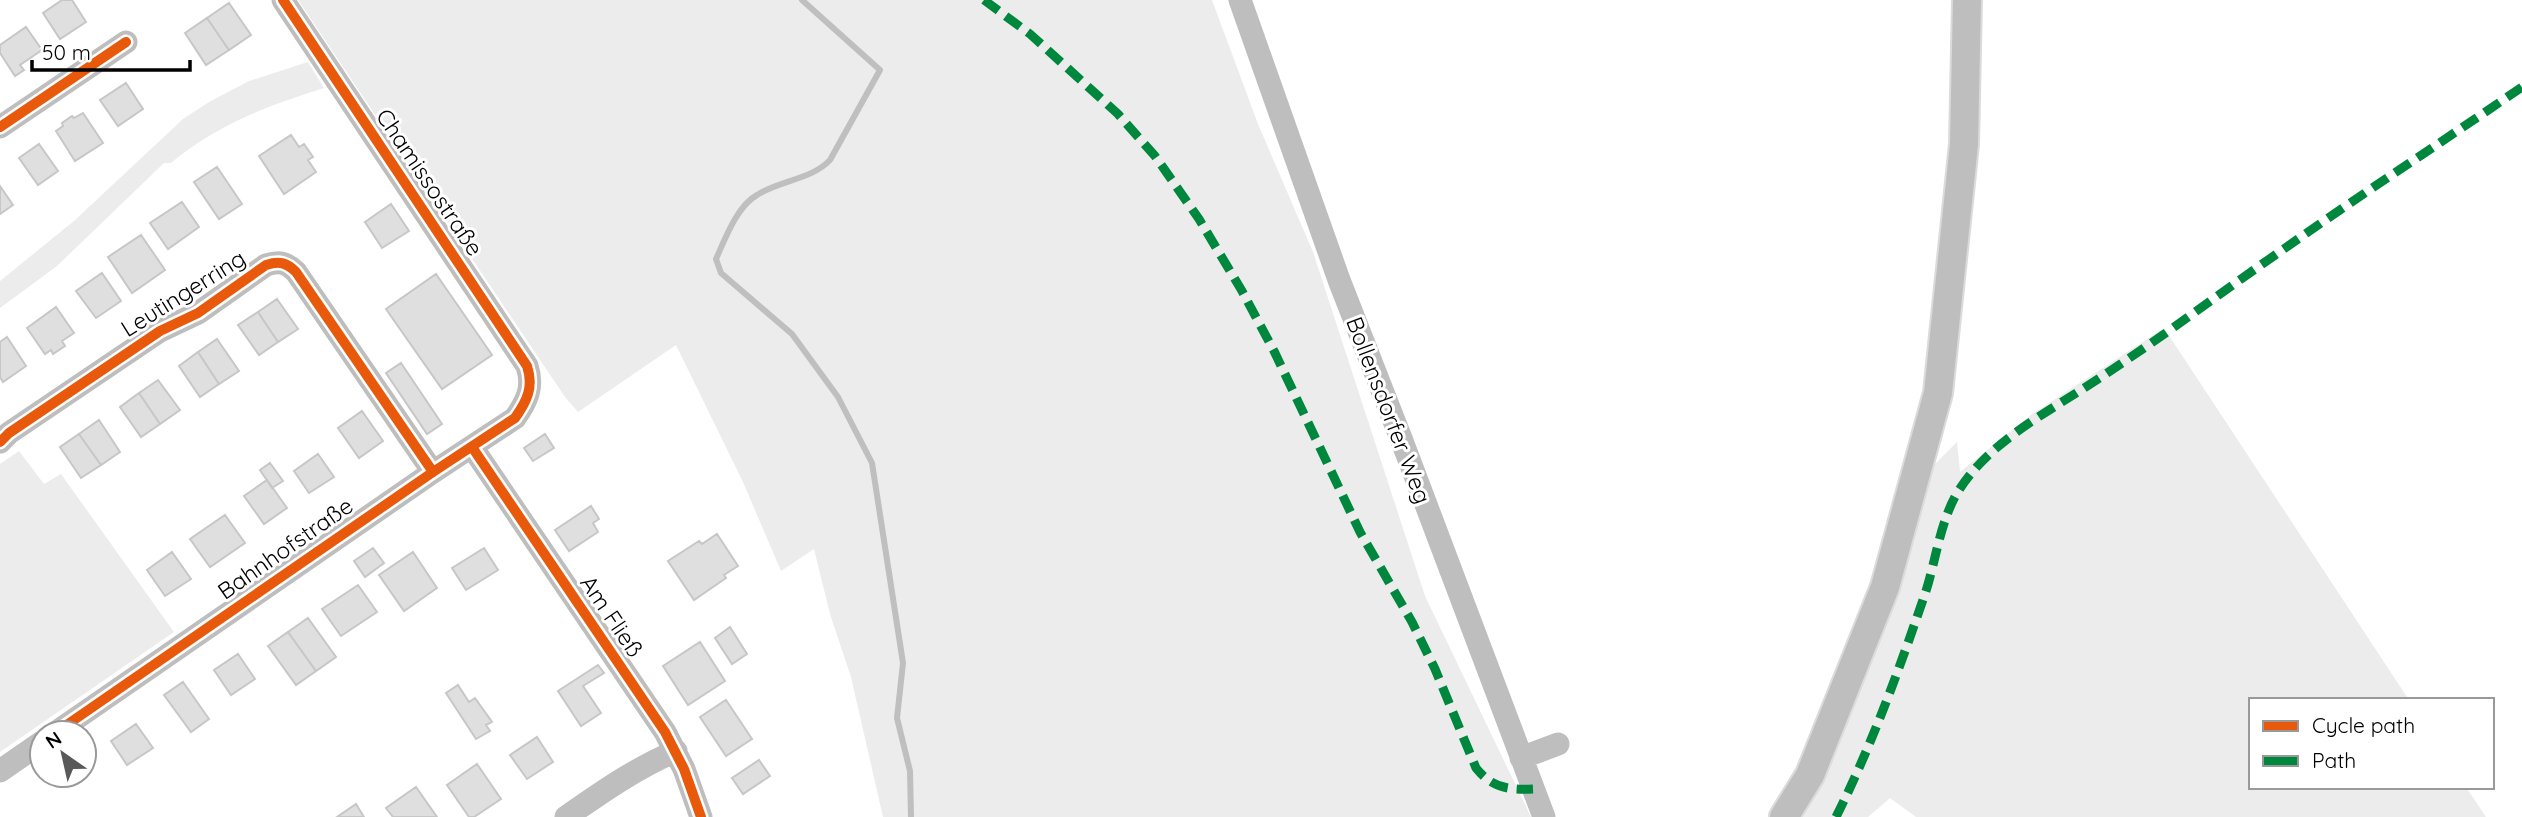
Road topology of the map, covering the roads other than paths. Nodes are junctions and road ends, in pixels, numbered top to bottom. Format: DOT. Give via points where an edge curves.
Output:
graph roads {
  1 [pos="283,0"];
  2 [pos="1240,0"];
  3 [pos="1967,0"];
  4 [pos="126,42"];
  5 [pos="0,127"];
  6 [pos="530,391"];
  7 [pos="0,442"];
  8 [pos="472,447"];
  9 [pos="433,472"];
  10 [pos="75,719"];
  11 [pos="1558,744"];
  12 [pos="676,751"];
  13 [pos="28,752"];
  14 [pos="1521,758"];
  15 [pos="0,771"];
  16 [pos="566,817"];
  17 [pos="701,817"];
  18 [pos="1544,817"];
  19 [pos="1784,817"];
  1 -- 6 [label="street, Chamissostraße" via="527,366"];
  2 -- 14 [label="street, Bollensdorfer Weg" via="1339,280"];
  3 -- 19 [label="main road" via="1964,144 1938,393 1885,587 1810,775"];
  4 -- 5 [label="street"];
  6 -- 8 [label="street, Bahnhofstraße" via="515,418"];
  7 -- 9 [label="street, Leutingerring" via="160,331 198,313 266,265 283,262 296,272"];
  8 -- 9 [label="street, Bahnhofstraße"];
  8 -- 12 [label="street, Am Fließ"];
  9 -- 10 [label="street, Bahnhofstraße"];
  11 -- 14 [label="street"];
  12 -- 16 [label="street" via="618,781"];
  12 -- 17 [label="street, Am Fließ"];
  13 -- 15 [label="street"];
  14 -- 18 [label="street, Bollensdorfer Weg"];
}
